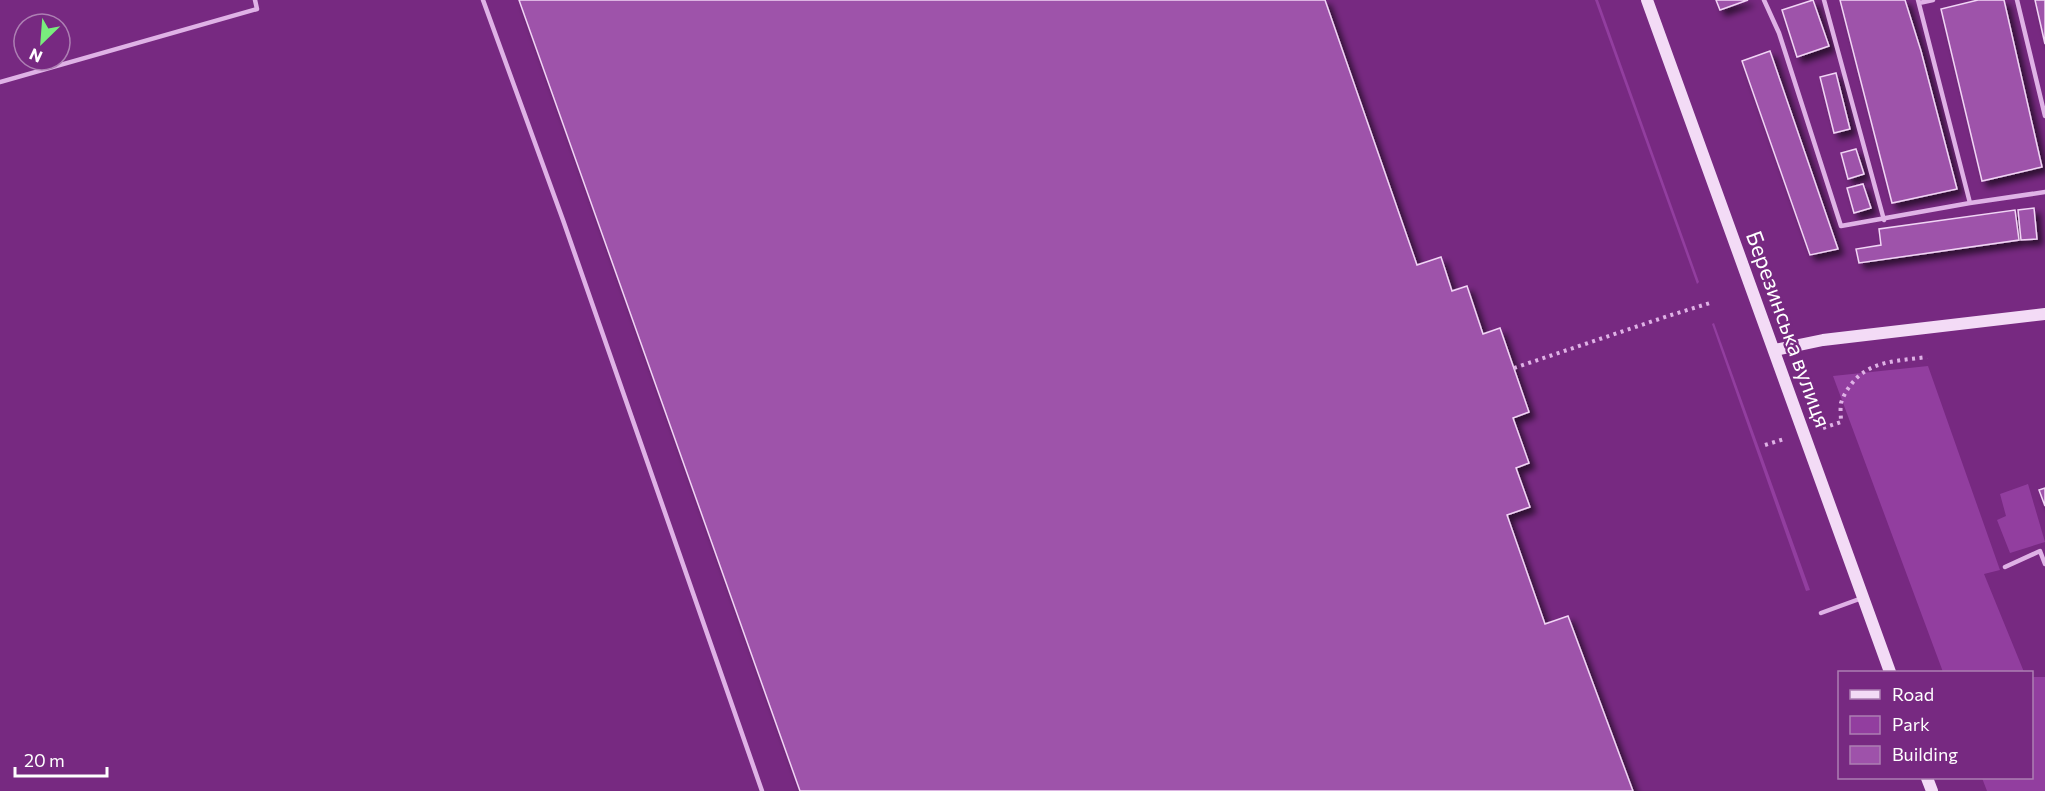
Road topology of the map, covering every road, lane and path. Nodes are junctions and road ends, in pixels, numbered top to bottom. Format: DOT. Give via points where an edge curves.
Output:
graph roads {
  1 [pos="255,0"];
  2 [pos="483,0"];
  3 [pos="1647,0"];
  4 [pos="1764,0"];
  5 [pos="1824,0"];
  6 [pos="1932,0"];
  7 [pos="2017,0"];
  8 [pos="1919,2"];
  9 [pos="0,81"];
  10 [pos="2045,116"];
  11 [pos="2045,192"];
  12 [pos="1970,203"];
  13 [pos="1884,220"];
  14 [pos="1710,303"];
  15 [pos="2045,314"];
  16 [pos="1775,350"];
  17 [pos="1927,357"];
  18 [pos="1514,368"];
  19 [pos="1805,433"];
  20 [pos="1765,445"];
  21 [pos="2045,564"];
  22 [pos="2005,567"];
  23 [pos="1864,597"];
  24 [pos="1821,613"];
  25 [pos="1890,671"];
  26 [pos="762,791"];
  1 -- 9 [label="lane" via="258,9"];
  2 -- 26 [label="lane"];
  3 -- 16 [label="street, Березинська вулиця"];
  4 -- 13 [label="lane" via="1779,33 1841,226"];
  5 -- 13 [label="lane"];
  6 -- 8 [label="lane"];
  7 -- 10 [label="lane"];
  8 -- 12 [label="lane"];
  11 -- 12 [label="lane"];
  12 -- 13 [label="lane"];
  14 -- 18 [label="path"];
  15 -- 16 [label="street" via="1823,340"];
  16 -- 19 [label="street, Березинська вулиця"];
  17 -- 19 [label="path" via="1880,363 1863,371 1845,393 1841,422"];
  19 -- 20 [label="path"];
  19 -- 23 [label="street, Березинська вулиця"];
  21 -- 22 [label="lane" via="2040,551"];
  23 -- 24 [label="lane"];
  23 -- 25 [label="street, Березинська вулиця"];
}
